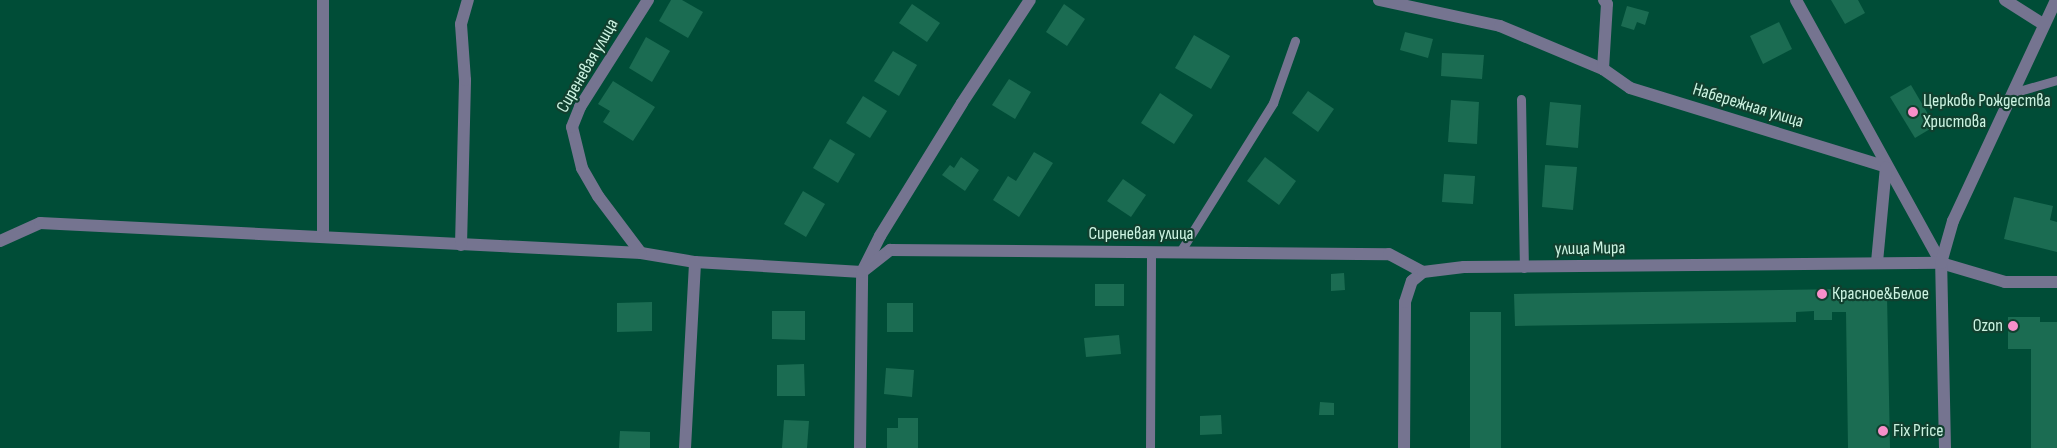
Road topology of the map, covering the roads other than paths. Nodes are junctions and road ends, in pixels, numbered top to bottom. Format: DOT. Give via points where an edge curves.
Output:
graph roads {
  1 [pos="323,0"];
  2 [pos="468,0"];
  3 [pos="648,0"];
  4 [pos="1030,0"];
  5 [pos="1379,0"];
  6 [pos="1604,0"];
  7 [pos="1796,0"];
  8 [pos="2006,0"];
  9 [pos="2056,0"];
  10 [pos="2043,24"];
  11 [pos="1295,41"];
  12 [pos="1603,70"];
  13 [pos="2057,80"];
  14 [pos="2012,93"];
  15 [pos="1521,99"];
  16 [pos="1886,167"];
  17 [pos="323,236"];
  18 [pos="0,241"];
  19 [pos="461,246"];
  20 [pos="1151,252"];
  21 [pos="1180,252"];
  22 [pos="641,253"];
  23 [pos="695,262"];
  24 [pos="1877,262"];
  25 [pos="1941,263"];
  26 [pos="1524,268"];
  27 [pos="862,272"];
  28 [pos="1423,272"];
  29 [pos="2057,282"];
  30 [pos="685,448"];
  31 [pos="860,448"];
  32 [pos="1150,448"];
  33 [pos="1404,448"];
  34 [pos="1945,448"];
  1 -- 17 [label="street"];
  2 -- 19 [label="street" via="461,24 464,80"];
  3 -- 22 [label="street, Сиреневая улица" via="580,107 572,127 582,168 598,196"];
  4 -- 27 [label="street" via="962,103 880,236"];
  5 -- 12 [label="street, Набережная улица" via="1500,26"];
  6 -- 12 [label="street" via="1607,4"];
  7 -- 16 [label="street"];
  8 -- 10 [label="street"];
  9 -- 10 [label="street"];
  10 -- 14 [label="street"];
  11 -- 21 [label="lane" via="1273,103"];
  12 -- 16 [label="street, Набережная улица" via="1630,88"];
  13 -- 14 [label="lane"];
  14 -- 25 [label="street" via="1952,221"];
  15 -- 26 [label="lane"];
  16 -- 24 [label="street"];
  16 -- 25 [label="street"];
  17 -- 18 [label="street" via="40,223"];
  17 -- 19 [label="street"];
  19 -- 22 [label="street"];
  20 -- 21 [label="street, Сиреневая улица"];
  20 -- 27 [label="street, Сиреневая улица" via="890,250"];
  20 -- 32 [label="lane"];
  21 -- 28 [label="street, Сиреневая улица" via="1389,254"];
  22 -- 23 [label="street"];
  23 -- 27 [label="street"];
  23 -- 30 [label="street"];
  24 -- 25 [label="street, улица Мира"];
  24 -- 26 [label="street, улица Мира"];
  25 -- 29 [label="street, улица Мира" via="2005,282"];
  25 -- 34 [label="street"];
  26 -- 28 [label="street, улица Мира" via="1464,267"];
  27 -- 31 [label="street"];
  28 -- 33 [label="street" via="1412,281 1405,302"];
}
